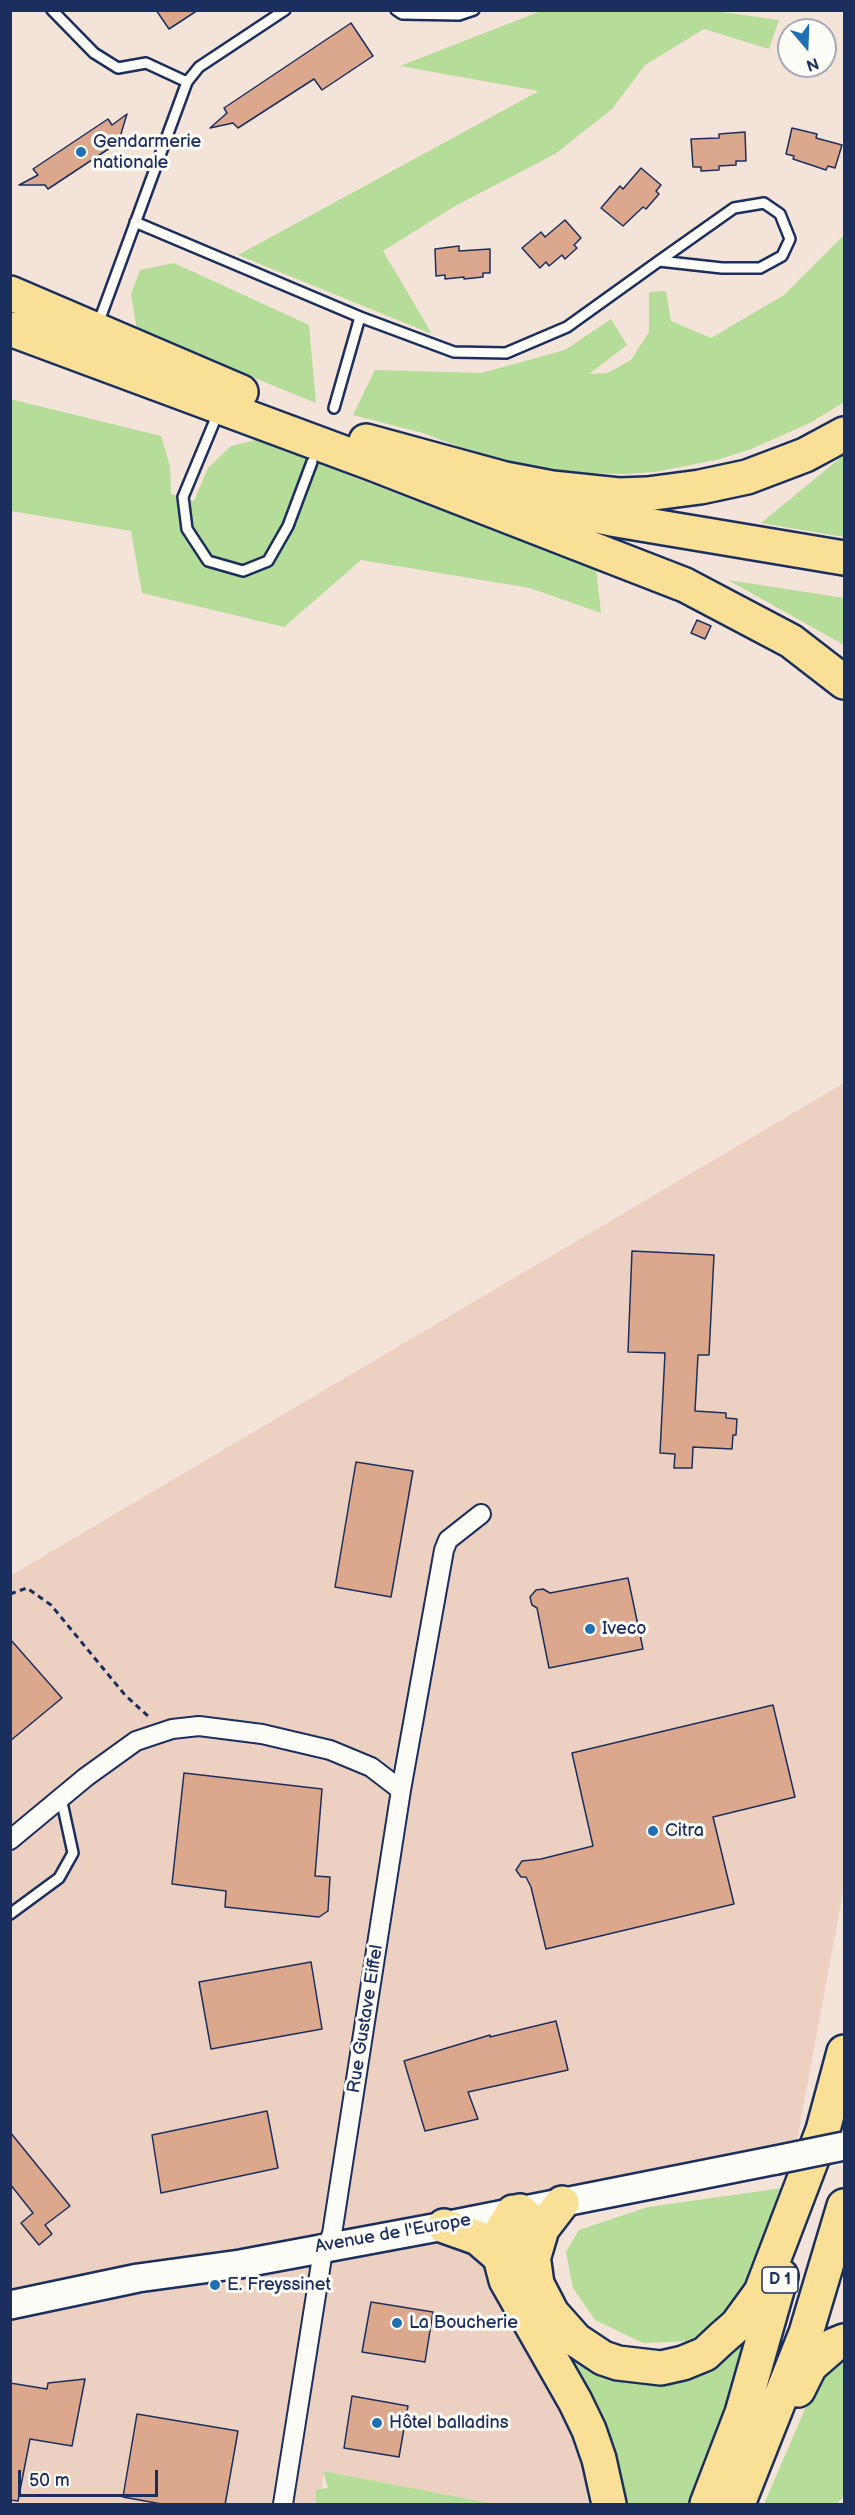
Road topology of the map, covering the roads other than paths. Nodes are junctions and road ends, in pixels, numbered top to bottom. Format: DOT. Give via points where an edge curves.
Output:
graph roads {
  1 [pos="52,10"];
  2 [pos="285,10"];
  3 [pos="396,10"];
  4 [pos="474,10"];
  5 [pos="187,82"];
  6 [pos="135,222"];
  7 [pos="659,261"];
  8 [pos="10,293"];
  9 [pos="360,317"];
  10 [pos="10,329"];
  11 [pos="91,344"];
  12 [pos="221,407"];
  13 [pos="333,419"];
  14 [pos="844,434"];
  15 [pos="312,462"];
  16 [pos="371,463"];
  17 [pos="844,558"];
  18 [pos="844,577"];
  19 [pos="844,682"];
  20 [pos="481,1514"];
  21 [pos="401,1790"];
  22 [pos="61,1798"];
  23 [pos="10,1840"];
  24 [pos="10,1914"];
  25 [pos="844,2052"];
  26 [pos="834,2138"];
  27 [pos="562,2203"];
  28 [pos="844,2206"];
  29 [pos="516,2212"];
  30 [pos="444,2226"];
  31 [pos="327,2246"];
  32 [pos="534,2256"];
  33 [pos="500,2257"];
  34 [pos="10,2305"];
  35 [pos="844,2341"];
  36 [pos="283,2505"];
  37 [pos="609,2505"];
  38 [pos="707,2505"];
  39 [pos="738,2505"];
  40 [pos="746,2505"];
  1 -- 5 [label="lane" via="94,53 118,68 146,63"];
  2 -- 5 [label="lane" via="199,67"];
  3 -- 4 [label="lane" via="402,14 459,15"];
  5 -- 6 [label="lane"];
  6 -- 9 [label="lane"];
  6 -- 11 [label="lane"];
  7 -- 7 [label="lane" via="760,268 783,256 790,239 780,214 764,203 734,208"];
  7 -- 9 [label="lane" via="567,327 506,353 454,352"];
  8 -- 11 [label="highway"];
  9 -- 13 [label="lane"];
  10 -- 11 [label="highway"];
  11 -- 12 [label="highway"];
  11 -- 13 [label="highway"];
  12 -- 15 [label="lane" via="183,497 186,529 208,561 243,571 268,561 288,526"];
  12 -- 16 [label="highway"];
  13 -- 14 [label="highway" via="506,479 619,495 680,490 747,477 805,455"];
  13 -- 17 [label="highway" via="444,475 533,502"];
  16 -- 18 [label="highway" via="610,532 798,572"];
  16 -- 19 [label="highway" via="685,585 790,641"];
  20 -- 21 [label="street, Rue Gustave Eiffel" via="448,1540 444,1550"];
  21 -- 22 [label="street" via="370,1767 330,1750 199,1726 172,1729 136,1742"];
  21 -- 31 [label="street, Rue Gustave Eiffel" via="332,2234"];
  22 -- 23 [label="street"];
  22 -- 24 [label="lane" via="73,1853 59,1878"];
  25 -- 26 [label="highway, D 1"];
  26 -- 27 [label="street, Avenue de l'Europe, bridge" via="776,2160"];
  26 -- 32 [label="highway" via="761,2292 737,2325 705,2354 683,2363 640,2367 603,2358 576,2340 552,2313 537,2284"];
  26 -- 38 [label="highway, D 1"];
  27 -- 29 [label="street, Avenue de l'Europe"];
  27 -- 32 [label="highway" via="542,2229"];
  28 -- 39 [label="highway, D 1" via="806,2333"];
  29 -- 30 [label="street, Avenue de l'Europe"];
  29 -- 32 [label="highway" via="528,2219"];
  29 -- 33 [label="highway" via="502,2230"];
  30 -- 31 [label="street, Avenue de l'Europe"];
  30 -- 33 [label="highway" via="478,2238"];
  31 -- 34 [label="street, Avenue de l'Europe" via="240,2264 138,2278"];
  31 -- 36 [label="street, Rue Gustave Eiffel" via="322,2257"];
  33 -- 37 [label="highway" via="506,2280 589,2430"];
  35 -- 40 [label="highway" via="810,2366"];
}
